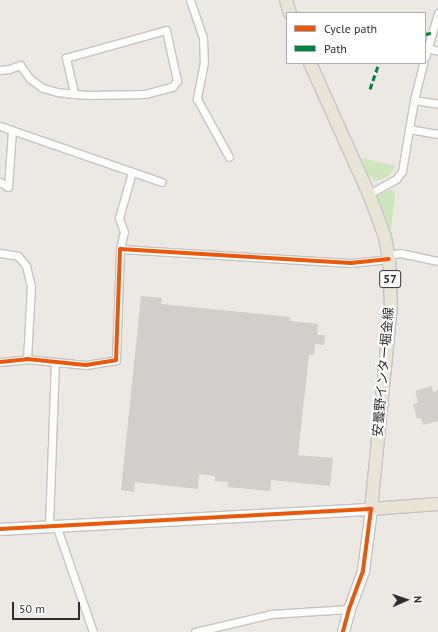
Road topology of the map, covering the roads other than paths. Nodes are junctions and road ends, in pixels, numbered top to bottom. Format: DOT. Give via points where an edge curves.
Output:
graph roads {
  1 [pos="190,0"];
  2 [pos="286,0"];
  3 [pos="290,12"];
  4 [pos="438,13"];
  5 [pos="427,48"];
  6 [pos="438,51"];
  7 [pos="426,52"];
  8 [pos="310,64"];
  9 [pos="423,64"];
  10 [pos="0,70"];
  11 [pos="74,94"];
  12 [pos="414,100"];
  13 [pos="438,104"];
  14 [pos="0,126"];
  15 [pos="410,129"];
  16 [pos="12,130"];
  17 [pos="438,134"];
  18 [pos="229,157"];
  19 [pos="132,172"];
  20 [pos="0,182"];
  21 [pos="162,182"];
  22 [pos="369,194"];
  23 [pos="120,249"];
  24 [pos="0,253"];
  25 [pos="388,257"];
  26 [pos="438,261"];
  27 [pos="27,360"];
  28 [pos="0,362"];
  29 [pos="54,362"];
  30 [pos="438,504"];
  31 [pos="371,509"];
  32 [pos="53,525"];
  33 [pos="0,529"];
  34 [pos="349,609"];
  35 [pos="93,632"];
  36 [pos="194,632"];
  37 [pos="343,632"];
  1 -- 18 [label="street" via="203,37 204,62 197,99"];
  2 -- 3 [label="main road"];
  4 -- 5 [label="street"];
  5 -- 6 [label="street"];
  5 -- 7 [label="street"];
  8 -- 22 [label="main road, 安曇野インター堀金線 / 57"];
  9 -- 12 [label="street"];
  10 -- 11 [label="street" via="20,65 30,79 43,88"];
  11 -- 11 [label="street" via="66,58 166,30 177,81 172,87 145,94"];
  12 -- 13 [label="street"];
  12 -- 15 [label="street"];
  14 -- 16 [label="street"];
  15 -- 17 [label="street"];
  15 -- 22 [label="street" via="402,171 396,179"];
  16 -- 19 [label="street"];
  16 -- 20 [label="street" via="8,187"];
  19 -- 21 [label="street"];
  19 -- 23 [label="street" via="119,218 124,232"];
  22 -- 25 [label="main road, 安曇野インター堀金線 / 57" via="385,237"];
  23 -- 25 [label="street" via="351,263"];
  23 -- 29 [label="street" via="116,360 86,365"];
  24 -- 27 [label="street" via="18,256 26,266 31,286"];
  25 -- 26 [label="street" via="400,253"];
  25 -- 31 [label="main road, 安曇野インター堀金線 / 57" via="391,306"];
  27 -- 28 [label="street"];
  27 -- 29 [label="street"];
  29 -- 32 [label="street"];
  30 -- 31 [label="main road"];
  31 -- 32 [label="street"];
  31 -- 34 [label="street" via="363,571"];
  32 -- 33 [label="street"];
  32 -- 35 [label="street"];
  34 -- 36 [label="street" via="271,614"];
  34 -- 37 [label="street"];
}
